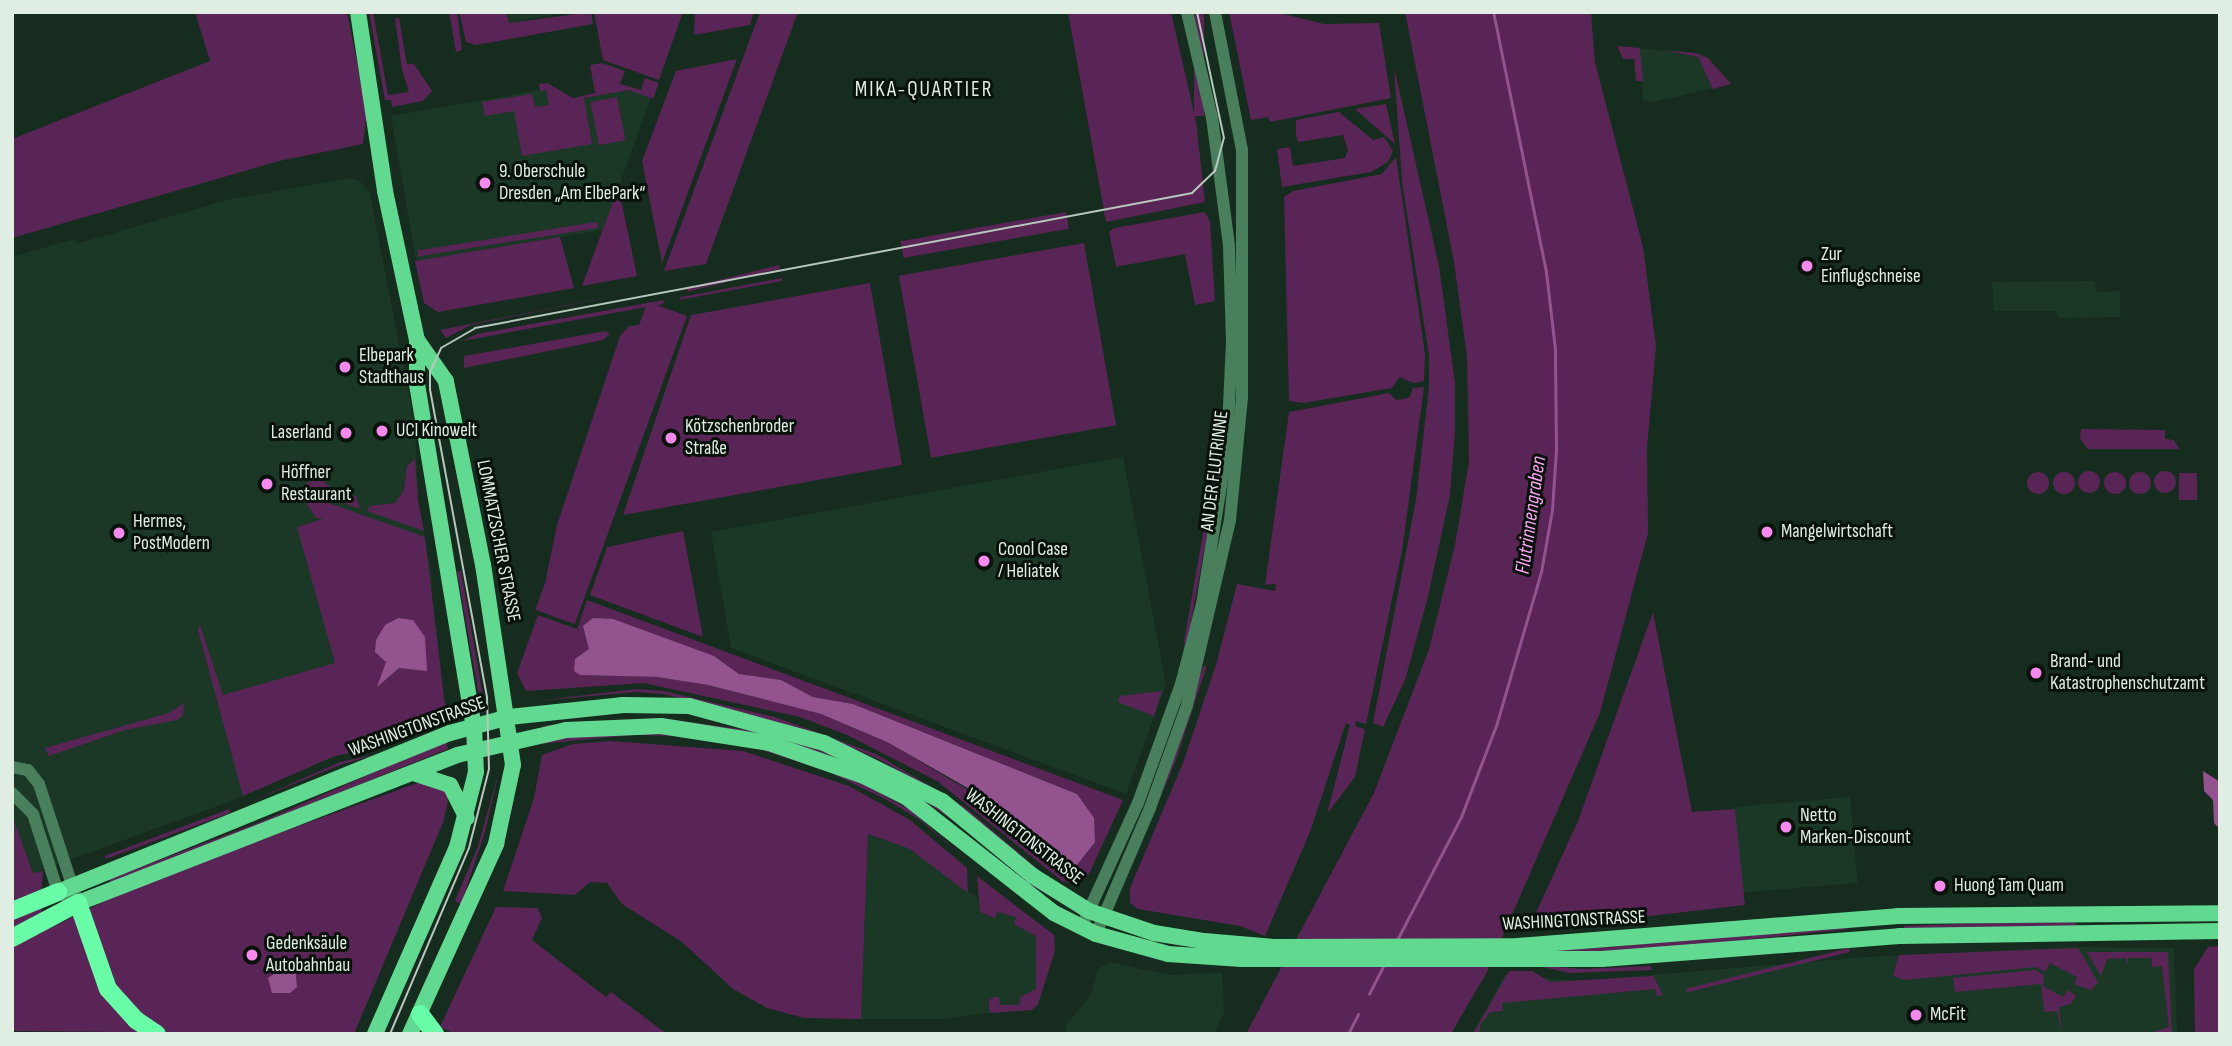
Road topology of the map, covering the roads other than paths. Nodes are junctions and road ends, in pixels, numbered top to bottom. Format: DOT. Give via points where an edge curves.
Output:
graph roads {
  1 [pos="358,12"];
  2 [pos="1187,12"];
  3 [pos="1215,12"];
  4 [pos="417,340"];
  5 [pos="509,717"];
  6 [pos="474,727"];
  7 [pos="512,741"];
  8 [pos="475,750"];
  9 [pos="12,767"];
  10 [pos="413,773"];
  11 [pos="12,793"];
  12 [pos="467,818"];
  13 [pos="70,894"];
  14 [pos="12,911"];
  15 [pos="2220,913"];
  16 [pos="1096,914"];
  17 [pos="1088,931"];
  18 [pos="2220,931"];
  19 [pos="12,938"];
  20 [pos="1271,953"];
  21 [pos="1514,953"];
  22 [pos="420,1014"];
  23 [pos="157,1034"];
  24 [pos="375,1034"];
  25 [pos="410,1034"];
  26 [pos="436,1034"];
  1 -- 4 [label="main road, LOMMATZSCHER STRASSE" via="385,191"];
  2 -- 16 [label="street, AN DER FLUTRINNE" via="1212,118 1228,233 1232,342 1227,448 1202,604 1181,684"];
  3 -- 16 [label="street, AN DER FLUTRINNE" via="1242,150 1242,397 1230,520 1187,705 1150,808"];
  4 -- 5 [label="main road, LOMMATZSCHER STRASSE" via="446,381"];
  4 -- 6 [label="main road, LOMMATZSCHER STRASSE" via="417,384"];
  5 -- 6 [label="main road, WASHINGTONSTRASSE"];
  5 -- 7 [label="main road"];
  5 -- 16 [label="main road, WASHINGTONSTRASSE" via="623,705 690,706 802,735 911,782 978,827 1043,883"];
  6 -- 8 [label="main road"];
  6 -- 13 [label="main road, WASHINGTONSTRASSE"];
  7 -- 8 [label="main road, WASHINGTONSTRASSE"];
  7 -- 17 [label="main road, WASHINGTONSTRASSE" via="579,729 661,726 727,734 787,749 864,776 905,797 1034,899"];
  7 -- 22 [label="main road" via="512,771 496,844"];
  8 -- 10 [label="main road, WASHINGTONSTRASSE"];
  8 -- 12 [label="main road" via="476,772"];
  9 -- 13 [label="street" via="28,770 47,801"];
  10 -- 12 [label="main road" via="450,785"];
  10 -- 13 [label="main road, WASHINGTONSTRASSE"];
  11 -- 13 [label="street" via="33,814"];
  12 -- 24 [label="main road"];
  13 -- 14 [label="highway"];
  13 -- 19 [label="highway"];
  13 -- 23 [label="highway" via="108,989 135,1020"];
  15 -- 21 [label="main road, WASHINGTONSTRASSE" via="1905,916"];
  16 -- 17 [label="street"];
  16 -- 20 [label="main road, WASHINGTONSTRASSE" via="1154,933"];
  17 -- 20 [label="main road, WASHINGTONSTRASSE" via="1167,954"];
  18 -- 21 [label="main road, WASHINGTONSTRASSE" via="1949,934 1636,957"];
  20 -- 21 [label="main road, WASHINGTONSTRASSE"];
  22 -- 25 [label="main road"];
  22 -- 26 [label="highway"];
}
